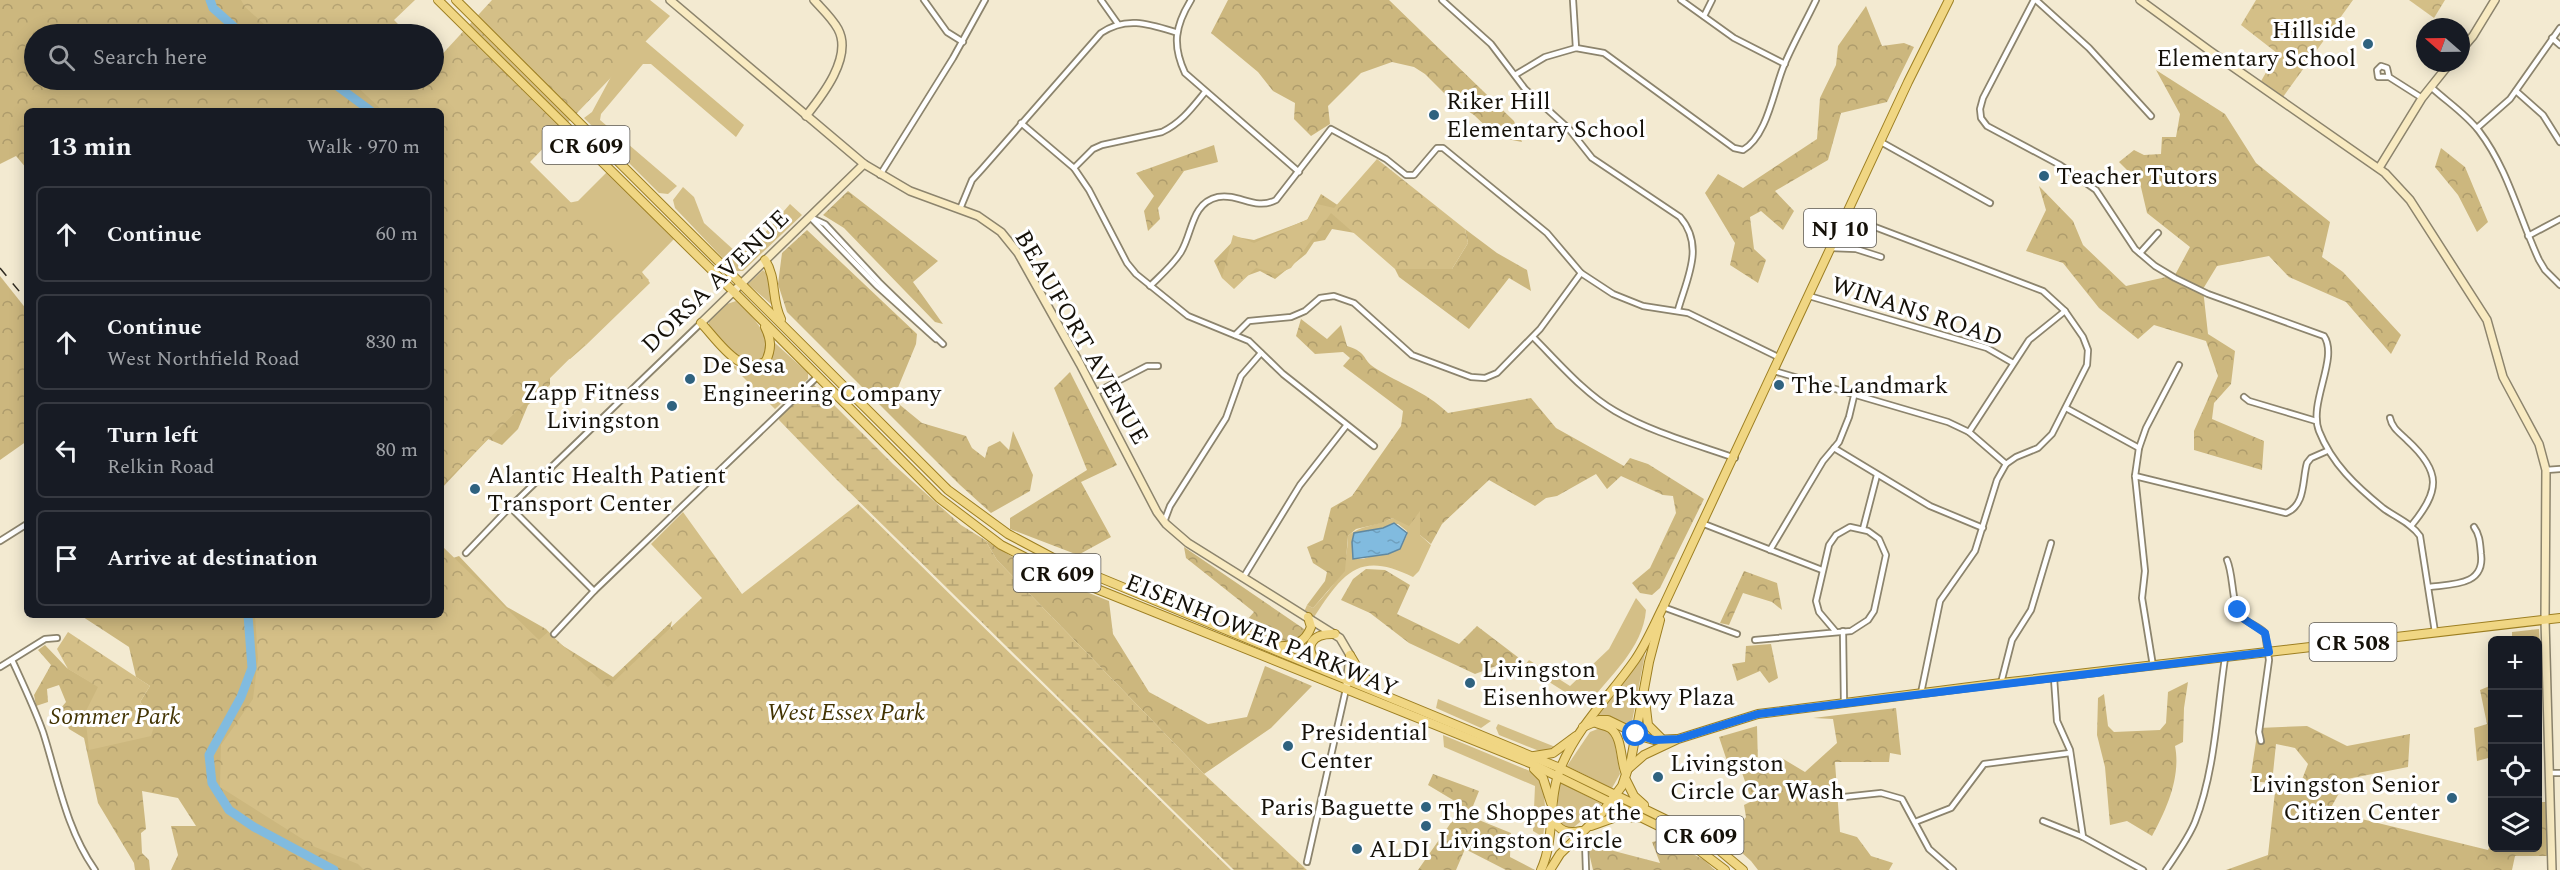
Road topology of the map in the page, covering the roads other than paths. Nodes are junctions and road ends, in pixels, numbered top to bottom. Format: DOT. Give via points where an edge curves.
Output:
graph roads {
  1 [pos="438,0"];
  2 [pos="456,0"];
  3 [pos="670,0"];
  4 [pos="814,0"];
  5 [pos="924,0"];
  6 [pos="985,0"];
  7 [pos="1101,0"];
  8 [pos="1191,0"];
  9 [pos="1442,0"];
  10 [pos="1573,0"];
  11 [pos="1681,0"];
  12 [pos="1712,0"];
  13 [pos="1816,0"];
  14 [pos="1949,0"];
  15 [pos="2035,0"];
  16 [pos="2140,0"];
  17 [pos="2495,0"];
  18 [pos="1704,16"];
  19 [pos="1119,24"];
  20 [pos="2560,28"];
  21 [pos="1175,32"];
  22 [pos="2552,38"];
  23 [pos="2470,40"];
  24 [pos="963,42"];
  25 [pos="2560,45"];
  26 [pos="1576,48"];
  27 [pos="1785,63"];
  28 [pos="2442,72"];
  29 [pos="1515,75"];
  30 [pos="2389,77"];
  31 [pos="2430,87"];
  32 [pos="2516,90"];
  33 [pos="1205,92"];
  34 [pos="2422,98"];
  35 [pos="806,116"];
  36 [pos="2151,116"];
  37 [pos="1021,123"];
  38 [pos="2477,128"];
  39 [pos="1881,141"];
  40 [pos="2560,142"];
  41 [pos="864,164"];
  42 [pos="1074,168"];
  43 [pos="2379,168"];
  44 [pos="1299,172"];
  45 [pos="880,175"];
  46 [pos="1989,203"];
  47 [pos="960,209"];
  48 [pos="1846,216"];
  49 [pos="810,217"];
  50 [pos="2560,219"];
  51 [pos="2158,233"];
  52 [pos="2528,236"];
  53 [pos="1831,248"];
  54 [pos="2140,254"];
  55 [pos="1881,257"];
  56 [pos="765,260"];
  57 [pos="1581,273"];
  58 [pos="741,282"];
  59 [pos="2560,285"];
  60 [pos="1150,286"];
  61 [pos="733,291"];
  62 [pos="1809,296"];
  63 [pos="1678,310"];
  64 [pos="2065,311"];
  65 [pos="762,320"];
  66 [pos="700,322"];
  67 [pos="786,328"];
  68 [pos="1235,335"];
  69 [pos="1533,337"];
  70 [pos="1261,353"];
  71 [pos="1780,358"];
  72 [pos="2013,363"];
  73 [pos="2179,365"];
  74 [pos="1158,366"];
  75 [pos="1774,371"];
  76 [pos="817,377"];
  77 [pos="1095,393"];
  78 [pos="1854,396"];
  79 [pos="2244,397"];
  80 [pos="2066,408"];
  81 [pos="2390,418"];
  82 [pos="2316,421"];
  83 [pos="1347,426"];
  84 [pos="1969,432"];
  85 [pos="1374,446"];
  86 [pos="1834,448"];
  87 [pos="2139,448"];
  88 [pos="2327,451"];
  89 [pos="1735,458"];
  90 [pos="2006,464"];
  91 [pos="2560,469"];
  92 [pos="2546,470"];
  93 [pos="1876,475"];
  94 [pos="2135,476"];
  95 [pos="510,507"];
  96 [pos="1164,522"];
  97 [pos="1704,524"];
  98 [pos="2411,526"];
  99 [pos="24,527"];
  100 [pos="2474,527"];
  101 [pos="1983,528"];
  102 [pos="1863,529"];
  103 [pos="0,542"];
  104 [pos="2051,543"];
  105 [pos="1770,549"];
  106 [pos="466,553"];
  107 [pos="2227,560"];
  108 [pos="1822,570"];
  109 [pos="1243,578"];
  110 [pos="2429,587"];
  111 [pos="594,591"];
  112 [pos="1663,608"];
  113 [pos="1308,617"];
  114 [pos="2560,618"];
  115 [pos="2545,620"];
  116 [pos="1836,632"];
  117 [pos="1843,632"];
  118 [pos="2435,632"];
  119 [pos="554,634"];
  120 [pos="1335,634"];
  121 [pos="1737,634"];
  122 [pos="57,638"];
  123 [pos="1755,640"];
  124 [pos="1266,645"];
  125 [pos="2269,652"];
  126 [pos="1350,655"];
  127 [pos="2225,658"];
  128 [pos="12,660"];
  129 [pos="2153,666"];
  130 [pos="0,667"];
  131 [pos="1320,667"];
  132 [pos="2054,678"];
  133 [pos="1348,679"];
  134 [pos="2001,683"];
  135 [pos="1346,689"];
  136 [pos="1644,691"];
  137 [pos="1380,692"];
  138 [pos="1921,693"];
  139 [pos="1844,703"];
  140 [pos="1596,723"];
  141 [pos="1579,731"];
  142 [pos="1636,734"];
  143 [pos="1678,739"];
  144 [pos="1663,740"];
  145 [pos="2261,741"];
  146 [pos="2070,753"];
  147 [pos="1532,760"];
  148 [pos="1560,768"];
  149 [pos="2551,773"];
  150 [pos="2560,773"];
  151 [pos="1626,774"];
  152 [pos="1557,777"];
  153 [pos="1844,796"];
  154 [pos="1613,799"];
  155 [pos="1551,804"];
  156 [pos="1649,810"];
  157 [pos="1551,817"];
  158 [pos="1646,820"];
  159 [pos="2043,821"];
  160 [pos="1915,822"];
  161 [pos="1582,830"];
  162 [pos="2083,837"];
  163 [pos="1585,841"];
  164 [pos="1308,862"];
  165 [pos="95,870"];
  166 [pos="1541,870"];
  167 [pos="1550,870"];
  168 [pos="1586,870"];
  169 [pos="1725,870"];
  170 [pos="1743,870"];
  171 [pos="1953,870"];
  172 [pos="2143,870"];
  173 [pos="2166,870"];
  174 [pos="2552,870"];
  1 -- 61 [label="main road, EISENHOWER PARKWAY / CR 609"];
  2 -- 58 [label="main road, EISENHOWER PARKWAY / CR 609"];
  3 -- 35 [label="street, BEAUFORT AVENUE"];
  4 -- 35 [label="street" via="838,29 842,45 826,90"];
  5 -- 24 [label="street" via="947,32"];
  6 -- 24 [label="street"];
  7 -- 19 [label="street"];
  8 -- 21 [label="street"];
  9 -- 29 [label="street" via="1491,44"];
  10 -- 26 [label="street"];
  11 -- 18 [label="street"];
  12 -- 18 [label="street"];
  13 -- 27 [label="street"];
  14 -- 39 [label="main road, NJ 10"];
  15 -- 36 [label="street" via="2089,48"];
  15 -- 54 [label="street" via="1983,98 1981,118 1995,132 2060,165 2096,190"];
  16 -- 43 [label="street"];
  17 -- 23 [label="street"];
  18 -- 27 [label="street" via="1734,38"];
  19 -- 21 [label="street" via="1144,22"];
  19 -- 37 [label="street" via="1097,36"];
  20 -- 22 [label="street"];
  21 -- 33 [label="street" via="1176,52 1185,73"];
  22 -- 25 [label="street"];
  22 -- 32 [label="street"];
  24 -- 45 [label="street"];
  26 -- 27 [label="street" via="1595,50 1612,58 1739,150 1747,148 1770,114"];
  26 -- 29 [label="street" via="1545,57"];
  28 -- 31 [label="street"];
  29 -- 63 [label="street" via="1592,158 1680,217 1687,226 1694,244"];
  30 -- 34 [label="street"];
  31 -- 34 [label="street"];
  31 -- 38 [label="street"];
  32 -- 38 [label="street"];
  32 -- 40 [label="street" via="2543,115"];
  33 -- 42 [label="street" via="1187,115 1169,129 1102,145"];
  33 -- 44 [label="street"];
  34 -- 43 [label="street"];
  35 -- 41 [label="street, BEAUFORT AVENUE"];
  37 -- 42 [label="street"];
  37 -- 47 [label="street" via="972,180"];
  38 -- 52 [label="street" via="2502,168"];
  39 -- 46 [label="street"];
  39 -- 48 [label="main road, NJ 10"];
  41 -- 45 [label="street, BEAUFORT AVENUE"];
  41 -- 49 [label="street, DORSA AVENUE"];
  42 -- 60 [label="street" via="1127,263"];
  43 -- 92 [label="street" via="2410,200 2487,320 2503,377 2539,444"];
  44 -- 57 [label="street" via="1331,129 1386,159 1406,175 1414,175 1437,148 1443,148 1547,233"];
  44 -- 60 [label="street" via="1280,197 1267,204 1256,205 1226,196 1205,203 1193,218 1181,251"];
  45 -- 47 [label="street, BEAUFORT AVENUE"];
  47 -- 77 [label="street, BEAUFORT AVENUE" via="990,223 1010,242"];
  48 -- 53 [label="main road, NJ 10"];
  48 -- 64 [label="street" via="2031,285"];
  49 -- 49 [label="street" via="876,285 943,344 825,224"];
  49 -- 56 [label="street, DORSA AVENUE"];
  50 -- 52 [label="street"];
  51 -- 54 [label="street"];
  52 -- 59 [label="street" via="2545,270"];
  53 -- 55 [label="street" via="1856,249"];
  53 -- 62 [label="main road, NJ 10"];
  54 -- 82 [label="street" via="2208,294 2324,336 2329,347"];
  56 -- 58 [label="street, DORSA AVENUE"];
  56 -- 67 [label="main road" via="773,277 777,310"];
  57 -- 63 [label="street" via="1628,301"];
  57 -- 69 [label="street"];
  58 -- 61 [label="street, DORSA AVENUE"];
  58 -- 67 [label="main road, EISENHOWER PARKWAY / CR 609"];
  60 -- 68 [label="street" via="1188,316"];
  61 -- 65 [label="main road, EISENHOWER PARKWAY / CR 609"];
  61 -- 66 [label="street, DORSA AVENUE"];
  62 -- 71 [label="main road, NJ 10"];
  62 -- 72 [label="street, WINANS ROAD" via="1987,348"];
  63 -- 71 [label="street"];
  64 -- 72 [label="street" via="2035,334"];
  64 -- 80 [label="street" via="2083,337 2088,358"];
  65 -- 66 [label="main road" via="769,333 770,353 766,361 754,366 737,361"];
  65 -- 76 [label="main road, EISENHOWER PARKWAY / CR 609"];
  66 -- 95 [label="street, DORSA AVENUE"];
  67 -- 124 [label="main road, EISENHOWER PARKWAY / CR 609" via="948,490 994,525 1057,560"];
  68 -- 69 [label="street" via="1249,321 1291,317 1320,298 1334,296 1354,303 1412,355 1477,379 1497,373"];
  68 -- 70 [label="street"];
  69 -- 89 [label="street" via="1613,410"];
  70 -- 83 [label="street"];
  70 -- 96 [label="street" via="1241,376 1226,418 1170,506"];
  71 -- 75 [label="main road, NJ 10"];
  72 -- 84 [label="street"];
  73 -- 87 [label="street"];
  74 -- 77 [label="street" via="1147,366"];
  75 -- 78 [label="street"];
  75 -- 89 [label="main road, NJ 10"];
  76 -- 111 [label="street"];
  76 -- 135 [label="main road, EISENHOWER PARKWAY / CR 609" via="939,498 1001,545 1052,571"];
  77 -- 96 [label="street, BEAUFORT AVENUE"];
  78 -- 84 [label="street" via="1936,417"];
  78 -- 86 [label="street"];
  79 -- 82 [label="street"];
  80 -- 87 [label="street"];
  80 -- 90 [label="street" via="2046,441"];
  81 -- 98 [label="street" via="2393,427 2425,458 2433,475 2430,501"];
  82 -- 88 [label="street"];
  83 -- 85 [label="street"];
  83 -- 109 [label="street" via="1300,485"];
  84 -- 90 [label="street"];
  86 -- 93 [label="street"];
  86 -- 105 [label="street"];
  87 -- 94 [label="street"];
  88 -- 94 [label="street" via="2307,463 2301,498 2293,510 2282,513"];
  88 -- 98 [label="street" via="2351,480"];
  89 -- 97 [label="main road, NJ 10"];
  90 -- 101 [label="street" via="1997,480"];
  91 -- 92 [label="street"];
  92 -- 115 [label="street"];
  93 -- 101 [label="street" via="1929,506"];
  93 -- 102 [label="street"];
  94 -- 129 [label="street" via="2145,565 2142,598"];
  95 -- 106 [label="street, DORSA AVENUE"];
  95 -- 111 [label="street"];
  96 -- 109 [label="street, BEAUFORT AVENUE" via="1183,540"];
  97 -- 105 [label="street"];
  97 -- 112 [label="main road, NJ 10"];
  98 -- 110 [label="street" via="2422,540"];
  99 -- 103 [label="street"];
  100 -- 110 [label="street" via="2482,560 2476,576 2466,583"];
  101 -- 138 [label="street" via="1976,551 1940,601"];
  102 -- 108 [label="street" via="1850,528 1836,536 1829,545"];
  102 -- 117 [label="street" via="1874,534 1884,547 1884,567 1874,611 1857,628"];
  104 -- 134 [label="street" via="2031,610 2012,640"];
  105 -- 108 [label="street"];
  107 -- 125 [label="street" via="2238,610 2265,633"];
  108 -- 116 [label="street" via="1816,601 1819,612"];
  109 -- 113 [label="street, BEAUFORT AVENUE"];
  110 -- 118 [label="street"];
  111 -- 119 [label="street"];
  112 -- 121 [label="street"];
  112 -- 136 [label="main road, NJ 10"];
  112 -- 141 [label="main road, NJ 10" via="1635,659"];
  113 -- 120 [label="street, BEAUFORT AVENUE"];
  113 -- 124 [label="main road" via="1310,631 1300,643"];
  114 -- 115 [label="main road, CR 508"];
  115 -- 118 [label="main road, CR 508"];
  115 -- 149 [label="street"];
  116 -- 117 [label="street"];
  116 -- 123 [label="street"];
  117 -- 139 [label="street"];
  118 -- 125 [label="main road, CR 508"];
  120 -- 126 [label="street, BEAUFORT AVENUE"];
  120 -- 131 [label="main road" via="1316,636 1312,642 1314,660"];
  122 -- 128 [label="street" via="45,639"];
  124 -- 131 [label="main road, EISENHOWER PARKWAY / CR 609"];
  125 -- 127 [label="main road, CR 508"];
  125 -- 145 [label="street"];
  126 -- 133 [label="street"];
  126 -- 137 [label="main road"];
  127 -- 129 [label="main road, CR 508"];
  127 -- 173 [label="street" via="2201,804 2194,824"];
  128 -- 130 [label="street"];
  128 -- 165 [label="street" via="32,702 73,831"];
  129 -- 132 [label="main road, CR 508"];
  131 -- 133 [label="main road, EISENHOWER PARKWAY / CR 609"];
  132 -- 134 [label="main road, CR 508"];
  132 -- 146 [label="street" via="2057,721"];
  133 -- 135 [label="street"];
  133 -- 137 [label="main road, EISENHOWER PARKWAY / CR 609"];
  134 -- 138 [label="main road, CR 508"];
  135 -- 147 [label="main road, EISENHOWER PARKWAY / CR 609"];
  135 -- 164 [label="street"];
  136 -- 142 [label="main road, NJ 10"];
  136 -- 144 [label="main road" via="1648,725"];
  137 -- 147 [label="main road, EISENHOWER PARKWAY / CR 609"];
  138 -- 139 [label="main road, CR 508"];
  139 -- 143 [label="main road, CR 508" via="1758,714"];
  140 -- 141 [label="main road, CR 508"];
  140 -- 142 [label="main road, CR 508" via="1608,720"];
  140 -- 151 [label="main road" via="1616,735"];
  141 -- 147 [label="main road" via="1553,753"];
  141 -- 148 [label="main road, NJ 10"];
  142 -- 144 [label="main road, CR 508"];
  142 -- 151 [label="main road, NJ 10"];
  143 -- 144 [label="main road, CR 508"];
  143 -- 151 [label="main road, CR 508" via="1644,755"];
  146 -- 160 [label="street" via="1984,764 1951,807"];
  146 -- 162 [label="street"];
  147 -- 148 [label="main road, EISENHOWER PARKWAY / CR 609"];
  147 -- 152 [label="main road, EISENHOWER PARKWAY / CR 609"];
  147 -- 155 [label="main road"];
  148 -- 152 [label="main road, NJ 10"];
  148 -- 154 [label="main road, EISENHOWER PARKWAY / CR 609"];
  149 -- 150 [label="street"];
  149 -- 174 [label="street"];
  151 -- 154 [label="main road, NJ 10"];
  151 -- 156 [label="main road" via="1634,796"];
  152 -- 154 [label="main road, EISENHOWER PARKWAY / CR 609"];
  152 -- 155 [label="main road, NJ 10"];
  153 -- 160 [label="street" via="1896,796 1906,804"];
  154 -- 156 [label="main road, EISENHOWER PARKWAY / CR 609"];
  154 -- 158 [label="main road, EISENHOWER PARKWAY / CR 609"];
  154 -- 161 [label="main road, NJ 10"];
  155 -- 157 [label="main road, NJ 10"];
  156 -- 170 [label="main road, EISENHOWER PARKWAY / CR 609" via="1706,839"];
  157 -- 161 [label="main road" via="1561,830"];
  157 -- 166 [label="main road, NJ 10" via="1548,850"];
  158 -- 161 [label="main road" via="1619,816"];
  158 -- 169 [label="main road, EISENHOWER PARKWAY / CR 609" via="1683,838"];
  159 -- 162 [label="street"];
  160 -- 171 [label="street" via="1933,853"];
  161 -- 167 [label="main road, NJ 10"];
  162 -- 172 [label="street"];
  163 -- 168 [label="street"];
}
